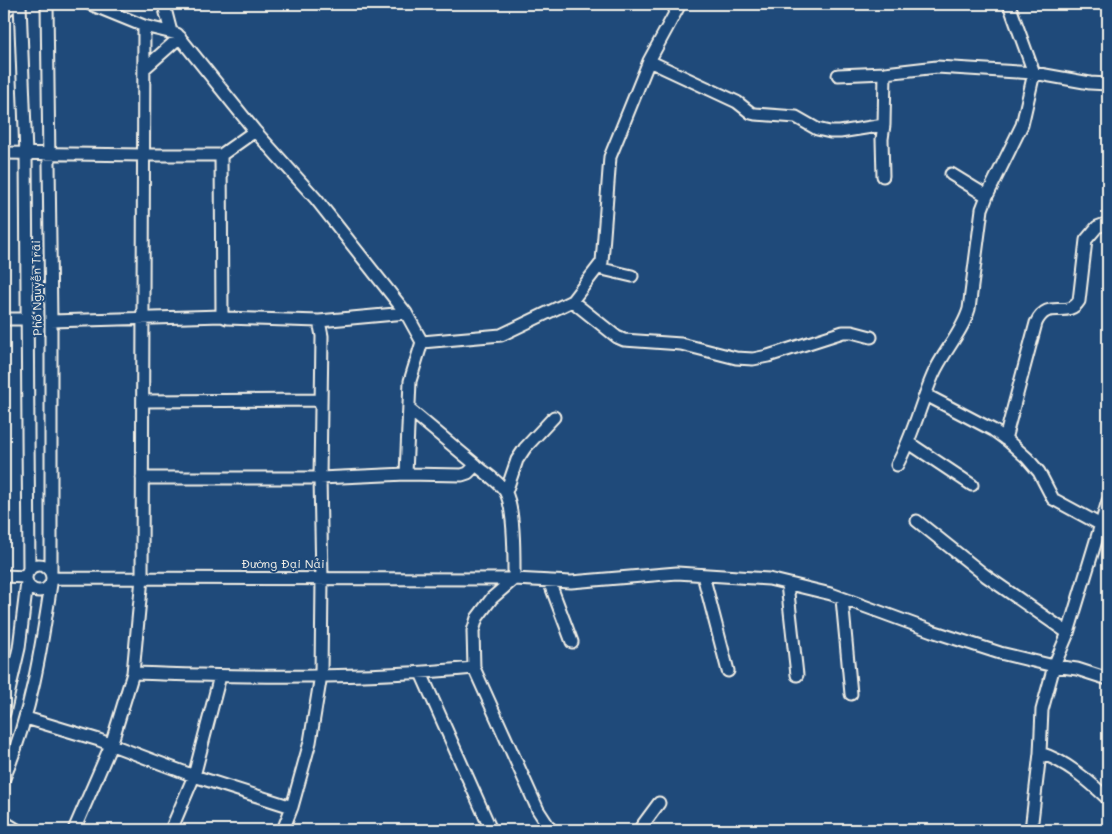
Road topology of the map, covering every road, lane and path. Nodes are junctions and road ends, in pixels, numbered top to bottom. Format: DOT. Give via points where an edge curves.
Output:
graph roads {
  1 [pos="13,4"];
  2 [pos="20,4"];
  3 [pos="47,4"];
  4 [pos="90,4"];
  5 [pos="166,4"];
  6 [pos="680,4"];
  7 [pos="1009,4"];
  8 [pos="4,12"];
  9 [pos="144,26"];
  10 [pos="176,34"];
  11 [pos="649,61"];
  12 [pos="145,68"];
  13 [pos="885,73"];
  14 [pos="1034,74"];
  15 [pos="838,75"];
  16 [pos="1108,84"];
  17 [pos="884,125"];
  18 [pos="255,131"];
  19 [pos="4,152"];
  20 [pos="26,154"];
  21 [pos="49,154"];
  22 [pos="142,155"];
  23 [pos="221,155"];
  24 [pos="951,174"];
  25 [pos="883,176"];
  26 [pos="987,196"];
  27 [pos="1108,223"];
  28 [pos="598,268"];
  29 [pos="632,276"];
  30 [pos="572,302"];
  31 [pos="406,313"];
  32 [pos="222,316"];
  33 [pos="4,319"];
  34 [pos="28,319"];
  35 [pos="143,319"];
  36 [pos="51,321"];
  37 [pos="319,321"];
  38 [pos="872,337"];
  39 [pos="422,342"];
  40 [pos="926,395"];
  41 [pos="320,400"];
  42 [pos="143,401"];
  43 [pos="410,410"];
  44 [pos="554,418"];
  45 [pos="1005,439"];
  46 [pos="909,443"];
  47 [pos="898,464"];
  48 [pos="476,465"];
  49 [pos="406,474"];
  50 [pos="142,478"];
  51 [pos="320,478"];
  52 [pos="972,485"];
  53 [pos="506,492"];
  54 [pos="1108,501"];
  55 [pos="917,521"];
  56 [pos="1100,525"];
  57 [pos="703,575"];
  58 [pos="4,576"];
  59 [pos="27,577"];
  60 [pos="51,578"];
  61 [pos="142,578"];
  62 [pos="322,578"];
  63 [pos="514,579"];
  64 [pos="549,581"];
  65 [pos="787,584"];
  66 [pos="842,599"];
  67 [pos="1068,633"];
  68 [pos="572,642"];
  69 [pos="1054,666"];
  70 [pos="474,668"];
  71 [pos="728,671"];
  72 [pos="133,673"];
  73 [pos="421,673"];
  74 [pos="797,674"];
  75 [pos="321,675"];
  76 [pos="220,676"];
  77 [pos="1108,679"];
  78 [pos="851,694"];
  79 [pos="4,713"];
  80 [pos="26,718"];
  81 [pos="111,745"];
  82 [pos="1040,753"];
  83 [pos="194,776"];
  84 [pos="4,778"];
  85 [pos="1108,799"];
  86 [pos="659,803"];
  87 [pos="292,807"];
  88 [pos="4,822"];
  89 [pos="17,830"];
  90 [pos="74,830"];
  91 [pos="170,830"];
  92 [pos="283,830"];
  93 [pos="491,830"];
  94 [pos="551,830"];
  95 [pos="639,830"];
  96 [pos="1031,830"];
  1 -- 8 [label="street"];
  2 -- 20 [label="street, Phố Nguyễn Trãi"];
  3 -- 21 [label="street, Phố Nguyễn Trãi"];
  4 -- 9 [label="street"];
  5 -- 10 [label="street" via="164,9"];
  6 -- 11 [label="street"];
  7 -- 14 [label="street"];
  9 -- 10 [label="street"];
  9 -- 12 [label="street"];
  10 -- 12 [label="street"];
  10 -- 18 [label="street"];
  11 -- 17 [label="street" via="738,102 755,114 796,117 817,129 830,132"];
  11 -- 28 [label="street" via="610,158 604,254"];
  12 -- 22 [label="street"];
  13 -- 14 [label="street" via="938,67"];
  13 -- 15 [label="street"];
  13 -- 17 [label="street"];
  14 -- 16 [label="street"];
  14 -- 26 [label="street" via="1022,126"];
  17 -- 25 [label="street"];
  18 -- 23 [label="street"];
  18 -- 31 [label="street" via="316,199"];
  19 -- 20 [label="street"];
  20 -- 21 [label="street"];
  20 -- 34 [label="street, Phố Nguyễn Trãi"];
  21 -- 22 [label="street"];
  21 -- 36 [label="street, Phố Nguyễn Trãi"];
  22 -- 23 [label="street"];
  22 -- 35 [label="street"];
  23 -- 32 [label="street"];
  24 -- 26 [label="street"];
  26 -- 40 [label="street" via="982,209 966,321 938,365"];
  27 -- 45 [label="street" via="1097,227 1086,240 1076,306 1040,314"];
  28 -- 29 [label="street"];
  28 -- 30 [label="street"];
  30 -- 38 [label="street" via="624,340 681,344 736,358 768,356 843,332"];
  30 -- 39 [label="street" via="501,335"];
  31 -- 37 [label="street"];
  31 -- 39 [label="street"];
  32 -- 35 [label="street"];
  32 -- 37 [label="street"];
  33 -- 34 [label="street"];
  34 -- 59 [label="street, Phố Nguyễn Trãi"];
  35 -- 36 [label="street"];
  35 -- 42 [label="street"];
  36 -- 60 [label="street, Phố Nguyễn Trãi"];
  37 -- 41 [label="street" via="322,336"];
  39 -- 43 [label="street" via="410,381"];
  40 -- 45 [label="street"];
  40 -- 46 [label="street"];
  41 -- 42 [label="street"];
  41 -- 51 [label="street"];
  42 -- 50 [label="street"];
  43 -- 48 [label="street"];
  43 -- 49 [label="street"];
  44 -- 53 [label="street" via="517,460"];
  45 -- 56 [label="street" via="1039,472 1052,498"];
  46 -- 47 [label="street"];
  46 -- 52 [label="street"];
  48 -- 49 [label="street" via="466,475"];
  48 -- 53 [label="street"];
  49 -- 51 [label="street"];
  50 -- 51 [label="street"];
  50 -- 61 [label="street"];
  51 -- 62 [label="street"];
  53 -- 63 [label="street" via="513,528"];
  54 -- 56 [label="street"];
  55 -- 67 [label="street" via="986,576"];
  56 -- 67 [label="street"];
  57 -- 64 [label="street, Đường Đại Nải" via="677,573"];
  57 -- 65 [label="street, Đường Đại Nải" via="769,579"];
  57 -- 71 [label="street"];
  58 -- 59 [label="street"];
  59 -- 60 [label="street" via="34,566 42,565"];
  59 -- 60 [label="street" via="33,588 41,590"];
  59 -- 79 [label="street, Phố Nguyễn Trãi" via="19,648"];
  60 -- 61 [label="street, Đường Đại Nải"];
  60 -- 80 [label="street, Phố Nguyễn Trãi" via="41,651"];
  61 -- 62 [label="street, Đường Đại Nải"];
  61 -- 72 [label="street"];
  62 -- 63 [label="street, Đường Đại Nải"];
  62 -- 75 [label="street"];
  63 -- 64 [label="street, Đường Đại Nải"];
  63 -- 70 [label="street" via="492,598 477,618 473,631"];
  64 -- 68 [label="street"];
  65 -- 66 [label="street, Đường Đại Nải"];
  65 -- 74 [label="street"];
  66 -- 69 [label="street, Đường Đại Nải" via="1000,653"];
  66 -- 78 [label="street"];
  67 -- 69 [label="street"];
  69 -- 77 [label="street, Đường Đại Nải"];
  69 -- 82 [label="street" via="1042,710"];
  70 -- 73 [label="street"];
  70 -- 94 [label="street" via="538,810"];
  72 -- 76 [label="street"];
  72 -- 81 [label="street"];
  73 -- 75 [label="street"];
  73 -- 93 [label="street"];
  75 -- 76 [label="street"];
  75 -- 87 [label="street" via="310,742"];
  76 -- 83 [label="street"];
  80 -- 81 [label="street"];
  80 -- 84 [label="street, Phố Nguyễn Trãi"];
  81 -- 83 [label="street"];
  81 -- 90 [label="street"];
  82 -- 85 [label="street" via="1092,783"];
  82 -- 96 [label="street"];
  83 -- 87 [label="street"];
  83 -- 91 [label="street"];
  86 -- 95 [label="street"];
  87 -- 92 [label="street"];
  88 -- 89 [label="street"];
}
